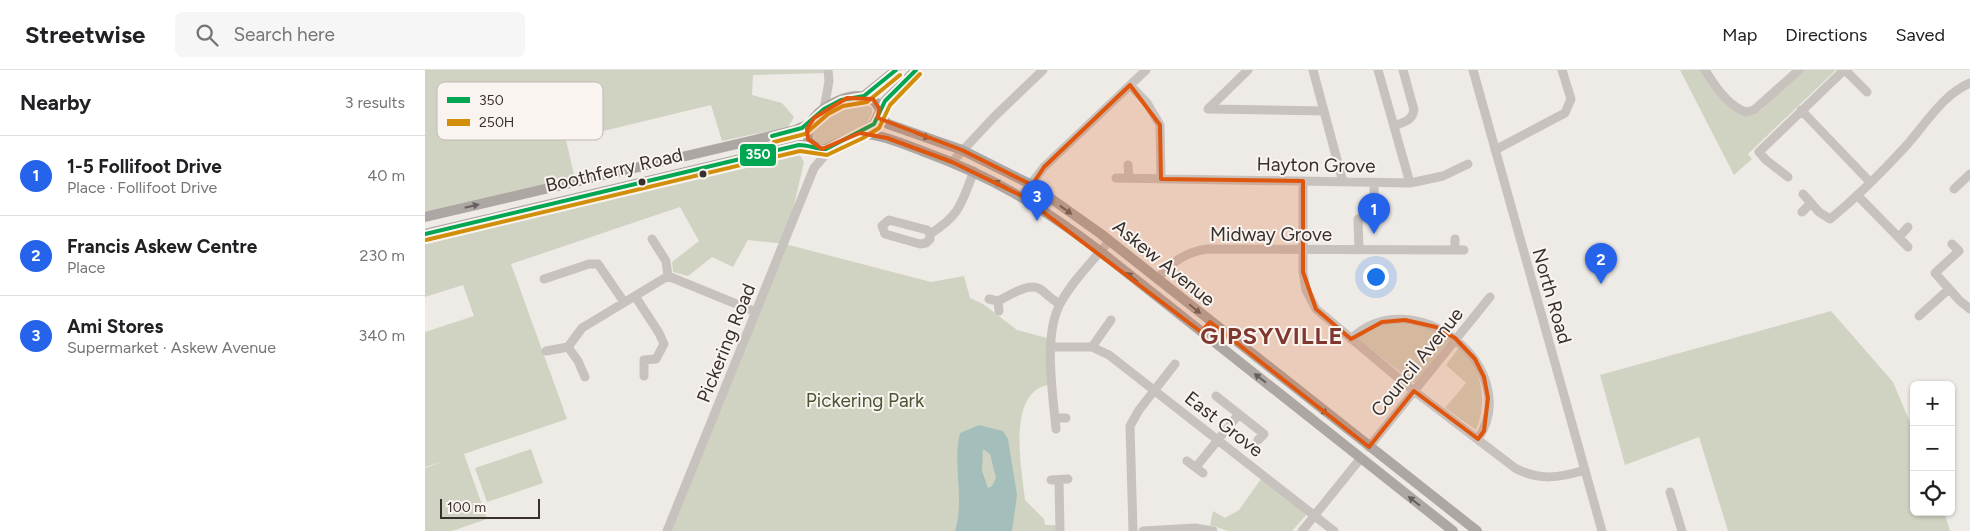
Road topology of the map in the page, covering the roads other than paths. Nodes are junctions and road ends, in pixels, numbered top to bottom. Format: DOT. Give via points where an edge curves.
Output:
graph roads {
  1 [pos="828,70"];
  2 [pos="896,70"];
  3 [pos="916,70"];
  4 [pos="1043,70"];
  5 [pos="1146,70"];
  6 [pos="1248,70"];
  7 [pos="1313,70"];
  8 [pos="1379,70"];
  9 [pos="1403,70"];
  10 [pos="1473,70"];
  11 [pos="1562,70"];
  12 [pos="1705,70"];
  13 [pos="1799,70"];
  14 [pos="1844,70"];
  15 [pos="829,81"];
  16 [pos="1970,83"];
  17 [pos="1130,85"];
  18 [pos="1867,92"];
  19 [pos="865,96"];
  20 [pos="841,100"];
  21 [pos="824,109"];
  22 [pos="1801,110"];
  23 [pos="1324,111"];
  24 [pos="879,114"];
  25 [pos="809,124"];
  26 [pos="1394,126"];
  27 [pos="860,133"];
  28 [pos="813,146"];
  29 [pos="831,148"];
  30 [pos="962,150"];
  31 [pos="1495,150"];
  32 [pos="953,162"];
  33 [pos="1468,164"];
  34 [pos="1129,165"];
  35 [pos="814,168"];
  36 [pos="974,171"];
  37 [pos="1970,174"];
  38 [pos="1788,177"];
  39 [pos="1116,178"];
  40 [pos="1129,178"];
  41 [pos="1161,179"];
  42 [pos="1303,181"];
  43 [pos="1343,182"];
  44 [pos="1411,182"];
  45 [pos="1871,182"];
  46 [pos="1374,183"];
  47 [pos="1031,184"];
  48 [pos="1954,188"];
  49 [pos="1803,194"];
  50 [pos="1857,195"];
  51 [pos="1023,196"];
  52 [pos="1811,202"];
  53 [pos="1802,212"];
  54 [pos="1374,214"];
  55 [pos="425,218"];
  56 [pos="1357,220"];
  57 [pos="1908,227"];
  58 [pos="425,234"];
  59 [pos="930,234"];
  60 [pos="1900,236"];
  61 [pos="652,239"];
  62 [pos="1455,239"];
  63 [pos="1109,241"];
  64 [pos="1952,244"];
  65 [pos="1908,246"];
  66 [pos="1302,250"];
  67 [pos="1359,250"];
  68 [pos="1101,252"];
  69 [pos="669,276"];
  70 [pos="1157,279"];
  71 [pos="543,280"];
  72 [pos="1949,289"];
  73 [pos="635,296"];
  74 [pos="1489,297"];
  75 [pos="624,302"];
  76 [pos="995,304"];
  77 [pos="1060,304"];
  78 [pos="1970,309"];
  79 [pos="756,312"];
  80 [pos="1924,314"];
  81 [pos="1111,320"];
  82 [pos="1210,322"];
  83 [pos="1201,332"];
  84 [pos="1455,338"];
  85 [pos="1351,339"];
  86 [pos="568,347"];
  87 [pos="1051,347"];
  88 [pos="1092,347"];
  89 [pos="546,351"];
  90 [pos="1175,364"];
  91 [pos="645,376"];
  92 [pos="586,380"];
  93 [pos="1155,390"];
  94 [pos="1414,391"];
  95 [pos="1216,396"];
  96 [pos="1239,414"];
  97 [pos="1055,418"];
  98 [pos="1066,418"];
  99 [pos="1056,429"];
  100 [pos="1478,439"];
  101 [pos="1218,440"];
  102 [pos="1258,440"];
  103 [pos="1369,446"];
  104 [pos="1360,459"];
  105 [pos="1187,461"];
  106 [pos="1585,470"];
  107 [pos="1059,480"];
  108 [pos="1670,492"];
  109 [pos="1314,515"];
  110 [pos="667,531"];
  111 [pos="1060,531"];
  112 [pos="1133,531"];
  113 [pos="1143,531"];
  114 [pos="1213,531"];
  115 [pos="1302,531"];
  116 [pos="1334,531"];
  117 [pos="1453,531"];
  118 [pos="1477,531"];
  119 [pos="1602,531"];
  120 [pos="1682,531"];
  1 -- 15 [label="street"];
  2 -- 19 [label="main road"];
  3 -- 24 [label="main road" via="885,101"];
  4 -- 30 [label="street"];
  5 -- 17 [label="street"];
  6 -- 23 [label="street" via="1208,108"];
  7 -- 23 [label="street"];
  8 -- 26 [label="street"];
  9 -- 26 [label="street" via="1413,117"];
  10 -- 31 [label="street, North Road"];
  11 -- 31 [label="street" via="1571,99 1565,113"];
  12 -- 13 [label="street" via="1732,103 1746,112 1754,110"];
  14 -- 18 [label="street"];
  14 -- 22 [label="street"];
  15 -- 20 [label="street" via="831,90"];
  15 -- 21 [label="street"];
  16 -- 45 [label="street" via="1946,99"];
  17 -- 41 [label="street" via="1160,124"];
  17 -- 47 [label="street" via="1044,167"];
  19 -- 20 [label="main road"];
  19 -- 24 [label="main road, Askew Avenue" via="873,99"];
  20 -- 21 [label="main road"];
  21 -- 25 [label="main road"];
  22 -- 38 [label="street" via="1759,152"];
  22 -- 45 [label="street"];
  23 -- 43 [label="street"];
  24 -- 27 [label="main road" via="874,124"];
  24 -- 30 [label="main road, Askew Avenue, one-way" via="888,124"];
  25 -- 28 [label="main road" via="807,136"];
  55 -- 25 [label="main road, Boothferry Road, one-way"];
  26 -- 44 [label="street"];
  27 -- 29 [label="main road"];
  27 -- 32 [label="main road, Askew Avenue" via="887,138"];
  28 -- 29 [label="main road, Boothferry Road"];
  28 -- 35 [label="street, Pickering Road"];
  28 -- 58 [label="main road, Boothferry Road" via="799,145"];
  29 -- 35 [label="street, Pickering Road"];
  30 -- 32 [label="street"];
  30 -- 47 [label="main road, Askew Avenue"];
  31 -- 106 [label="street, North Road"];
  32 -- 36 [label="main road, Askew Avenue"];
  33 -- 44 [label="street, Hayton Grove" via="1443,176"];
  34 -- 40 [label="street"];
  35 -- 79 [label="street, Pickering Road"];
  51 -- 36 [label="main road, Askew Avenue, one-way"];
  36 -- 59 [label="street" via="955,215"];
  37 -- 48 [label="street" via="1960,178"];
  39 -- 40 [label="street, Hayton Grove"];
  40 -- 41 [label="street, Hayton Grove"];
  41 -- 42 [label="street, Hayton Grove"];
  42 -- 43 [label="street, Hayton Grove"];
  42 -- 66 [label="street"];
  43 -- 46 [label="street, Hayton Grove"];
  44 -- 46 [label="street, Hayton Grove"];
  45 -- 50 [label="street"];
  46 -- 54 [label="street"];
  47 -- 51 [label="street"];
  47 -- 63 [label="main road, Askew Avenue, one-way"];
  49 -- 52 [label="street"];
  50 -- 52 [label="street" via="1830,219"];
  50 -- 60 [label="street"];
  51 -- 68 [label="main road, Askew Avenue"];
  52 -- 53 [label="street"];
  56 -- 67 [label="street"];
  57 -- 60 [label="street"];
  59 -- 59 [label="street" via="928,242 920,244 885,234 882,226 891,220 924,228"];
  60 -- 65 [label="street"];
  61 -- 69 [label="street" via="666,260"];
  62 -- 67 [label="street, Midway Grove" via="1460,250"];
  63 -- 68 [label="street"];
  63 -- 70 [label="main road, Askew Avenue"];
  64 -- 72 [label="street" via="1961,248 1935,273"];
  66 -- 67 [label="street, Midway Grove"];
  66 -- 70 [label="street, Midway Grove" via="1202,250 1177,260"];
  66 -- 85 [label="street" via="1309,298 1326,319"];
  68 -- 77 [label="street"];
  83 -- 68 [label="main road, Askew Avenue, one-way"];
  69 -- 73 [label="street"];
  69 -- 79 [label="street"];
  70 -- 82 [label="main road, Askew Avenue, one-way"];
  71 -- 75 [label="street" via="581,266 598,264"];
  72 -- 78 [label="street"];
  72 -- 80 [label="street"];
  73 -- 75 [label="street"];
  73 -- 91 [label="street" via="664,344 655,359 644,360"];
  74 -- 84 [label="street, Council Avenue"];
  75 -- 86 [label="street" via="582,328"];
  76 -- 77 [label="street" via="1019,290 1033,287"];
  77 -- 87 [label="street"];
  79 -- 110 [label="street, Pickering Road"];
  81 -- 88 [label="street"];
  82 -- 83 [label="main road"];
  82 -- 103 [label="main road, Askew Avenue, one-way"];
  104 -- 83 [label="main road, Askew Avenue, one-way"];
  84 -- 85 [label="street" via="1432,325 1405,320 1382,322 1364,329"];
  84 -- 94 [label="street, Council Avenue"];
  84 -- 100 [label="street" via="1475,359 1486,386 1488,420"];
  85 -- 94 [label="street"];
  86 -- 89 [label="street"];
  86 -- 92 [label="street"];
  87 -- 88 [label="street, East Grove"];
  87 -- 97 [label="street"];
  88 -- 93 [label="street, East Grove" via="1109,355"];
  90 -- 93 [label="street"];
  93 -- 101 [label="street, East Grove"];
  93 -- 112 [label="street" via="1130,426"];
  94 -- 100 [label="street"];
  94 -- 103 [label="street, Council Avenue"];
  95 -- 96 [label="street"];
  96 -- 101 [label="street"];
  96 -- 102 [label="street" via="1264,434"];
  97 -- 98 [label="street"];
  97 -- 99 [label="street"];
  100 -- 106 [label="street" via="1515,468 1528,474 1551,478"];
  101 -- 105 [label="street" via="1200,470"];
  101 -- 109 [label="street, East Grove"];
  103 -- 118 [label="main road, Askew Avenue"];
  104 -- 109 [label="street"];
  117 -- 104 [label="main road, Askew Avenue, one-way"];
  106 -- 119 [label="street, North Road"];
  107 -- 111 [label="street"];
  108 -- 120 [label="street"];
  109 -- 115 [label="street"];
  109 -- 116 [label="street, East Grove"];
  113 -- 114 [label="street" via="1195,528"];
}
